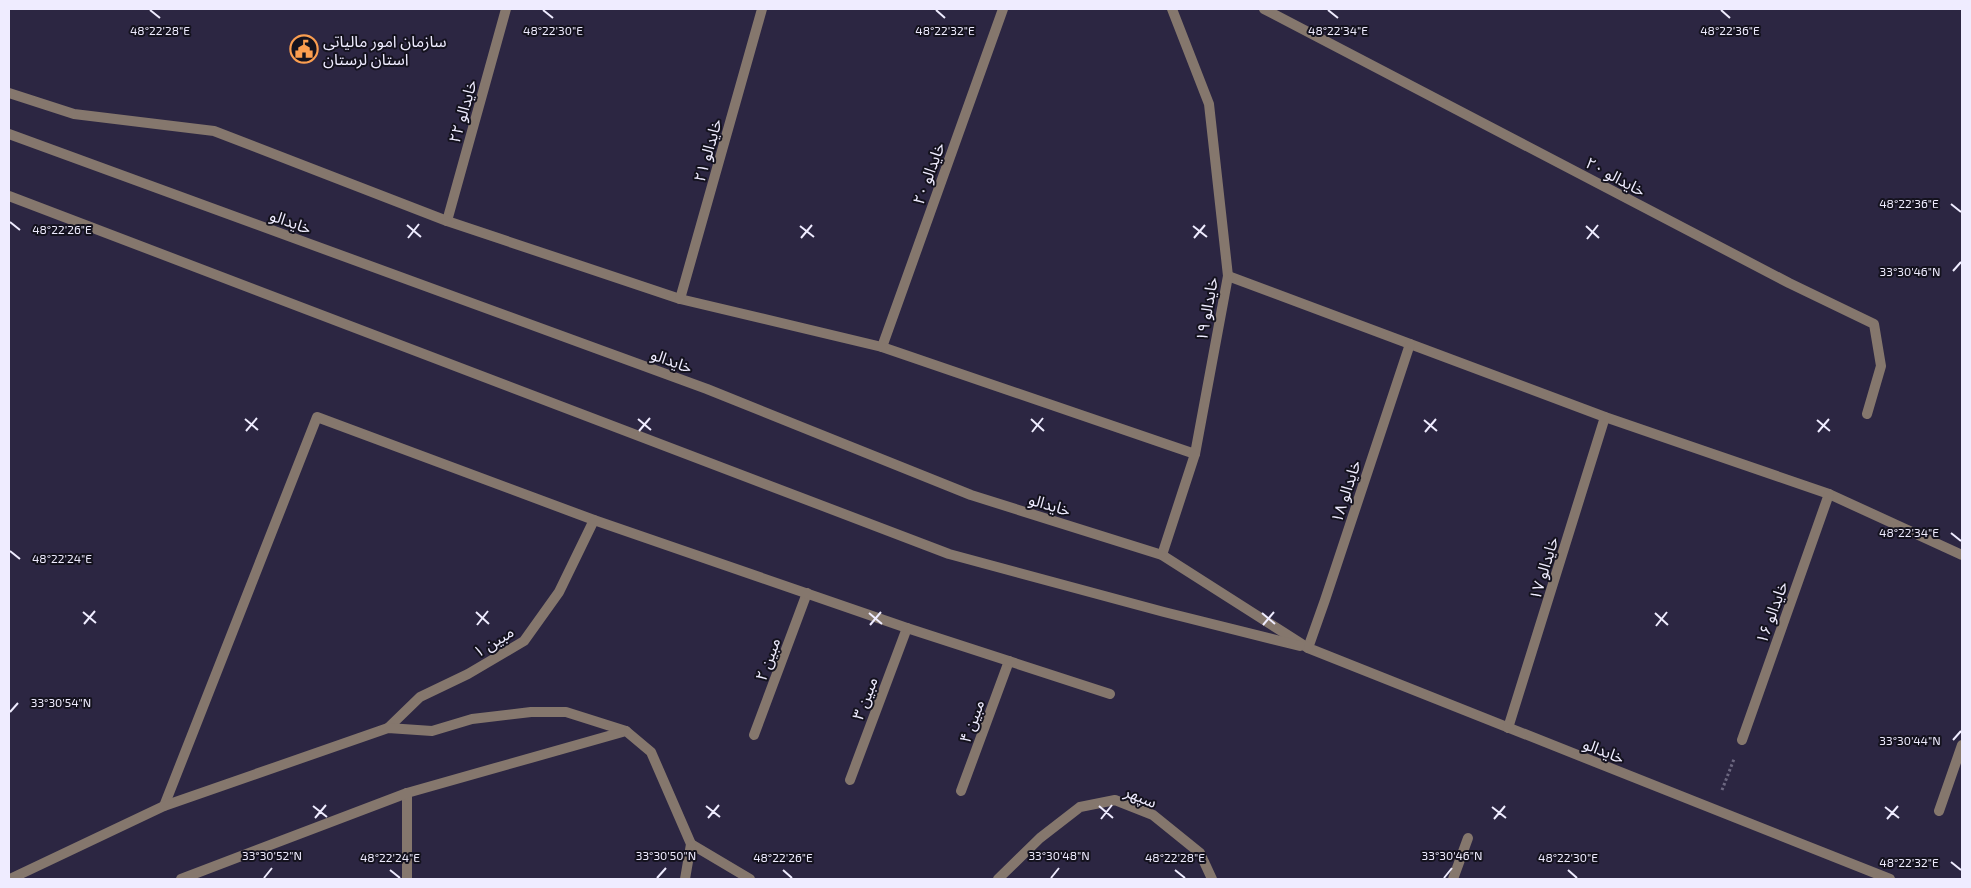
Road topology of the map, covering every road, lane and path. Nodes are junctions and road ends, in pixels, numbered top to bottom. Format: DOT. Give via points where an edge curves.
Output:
graph roads {
  1 [pos="506,9"];
  2 [pos="762,9"];
  3 [pos="1003,9"];
  4 [pos="1172,9"];
  5 [pos="1264,9"];
  6 [pos="9,92"];
  7 [pos="9,134"];
  8 [pos="9,196"];
  9 [pos="446,221"];
  10 [pos="1228,276"];
  11 [pos="680,299"];
  12 [pos="1410,344"];
  13 [pos="882,347"];
  14 [pos="1867,414"];
  15 [pos="1605,418"];
  16 [pos="1195,454"];
  17 [pos="1830,494"];
  18 [pos="594,520"];
  19 [pos="1162,555"];
  20 [pos="1962,555"];
  21 [pos="807,593"];
  22 [pos="907,628"];
  23 [pos="1308,648"];
  24 [pos="1009,661"];
  25 [pos="1110,694"];
  26 [pos="388,728"];
  27 [pos="1508,728"];
  28 [pos="626,731"];
  29 [pos="754,735"];
  30 [pos="1742,740"];
  31 [pos="1962,745"];
  32 [pos="850,780"];
  33 [pos="961,790"];
  34 [pos="407,793"];
  35 [pos="164,806"];
  36 [pos="1714,810"];
  37 [pos="1939,811"];
  38 [pos="1468,838"];
  39 [pos="691,844"];
  40 [pos="10,879"];
  41 [pos="181,879"];
  42 [pos="407,879"];
  43 [pos="685,879"];
  44 [pos="750,879"];
  45 [pos="998,879"];
  46 [pos="1212,879"];
  47 [pos="1453,879"];
  48 [pos="1890,879"];
  1 -- 9 [label="street, خایدالو ۲۲"];
  2 -- 11 [label="street, خایدالو ۲۱"];
  3 -- 13 [label="street, خایدالو ۲۰"];
  4 -- 10 [label="street, خایدالو ۱۹" via="1209,104"];
  5 -- 14 [label="street, خایدالو ۲۰" via="1789,283 1874,324 1881,366"];
  6 -- 9 [label="street" via="74,114 214,131"];
  7 -- 19 [label="street, خایدالو" via="707,389 972,495"];
  8 -- 23 [label="street, خایدالو" via="949,554"];
  9 -- 11 [label="street"];
  10 -- 12 [label="street"];
  10 -- 16 [label="street, خایدالو ۱۹"];
  11 -- 13 [label="street"];
  12 -- 15 [label="street"];
  12 -- 23 [label="street, خایدالو ۱۸"];
  13 -- 16 [label="street"];
  15 -- 17 [label="street"];
  15 -- 27 [label="street, خایدالو ۱۷"];
  16 -- 19 [label="street, خایدالو ۱۹"];
  17 -- 20 [label="street"];
  17 -- 30 [label="street, خایدالو ۱۶"];
  18 -- 21 [label="street"];
  18 -- 26 [label="street, مبین ۱" via="559,592 524,642 420,697"];
  18 -- 35 [label="street" via="317,417"];
  19 -- 23 [label="street, خایدالو"];
  21 -- 22 [label="street"];
  21 -- 29 [label="street, مبین ۲"];
  22 -- 24 [label="street"];
  22 -- 32 [label="street, مبین ۳"];
  23 -- 27 [label="street, خایدالو"];
  24 -- 25 [label="street"];
  24 -- 33 [label="street, مبین ۴"];
  26 -- 28 [label="street" via="432,730 472,719 531,712 566,712"];
  26 -- 35 [label="street"];
  27 -- 36 [label="street, خایدالو"];
  28 -- 34 [label="street"];
  28 -- 39 [label="street" via="651,752"];
  30 -- 36 [label="path"];
  31 -- 37 [label="street"];
  34 -- 41 [label="street"];
  34 -- 42 [label="street"];
  35 -- 40 [label="street"];
  36 -- 48 [label="street, خایدالو"];
  38 -- 47 [label="street"];
  39 -- 43 [label="street"];
  39 -- 44 [label="street"];
  45 -- 46 [label="street, سپهر" via="1040,838 1080,807 1115,800 1153,815 1200,853"];
}
